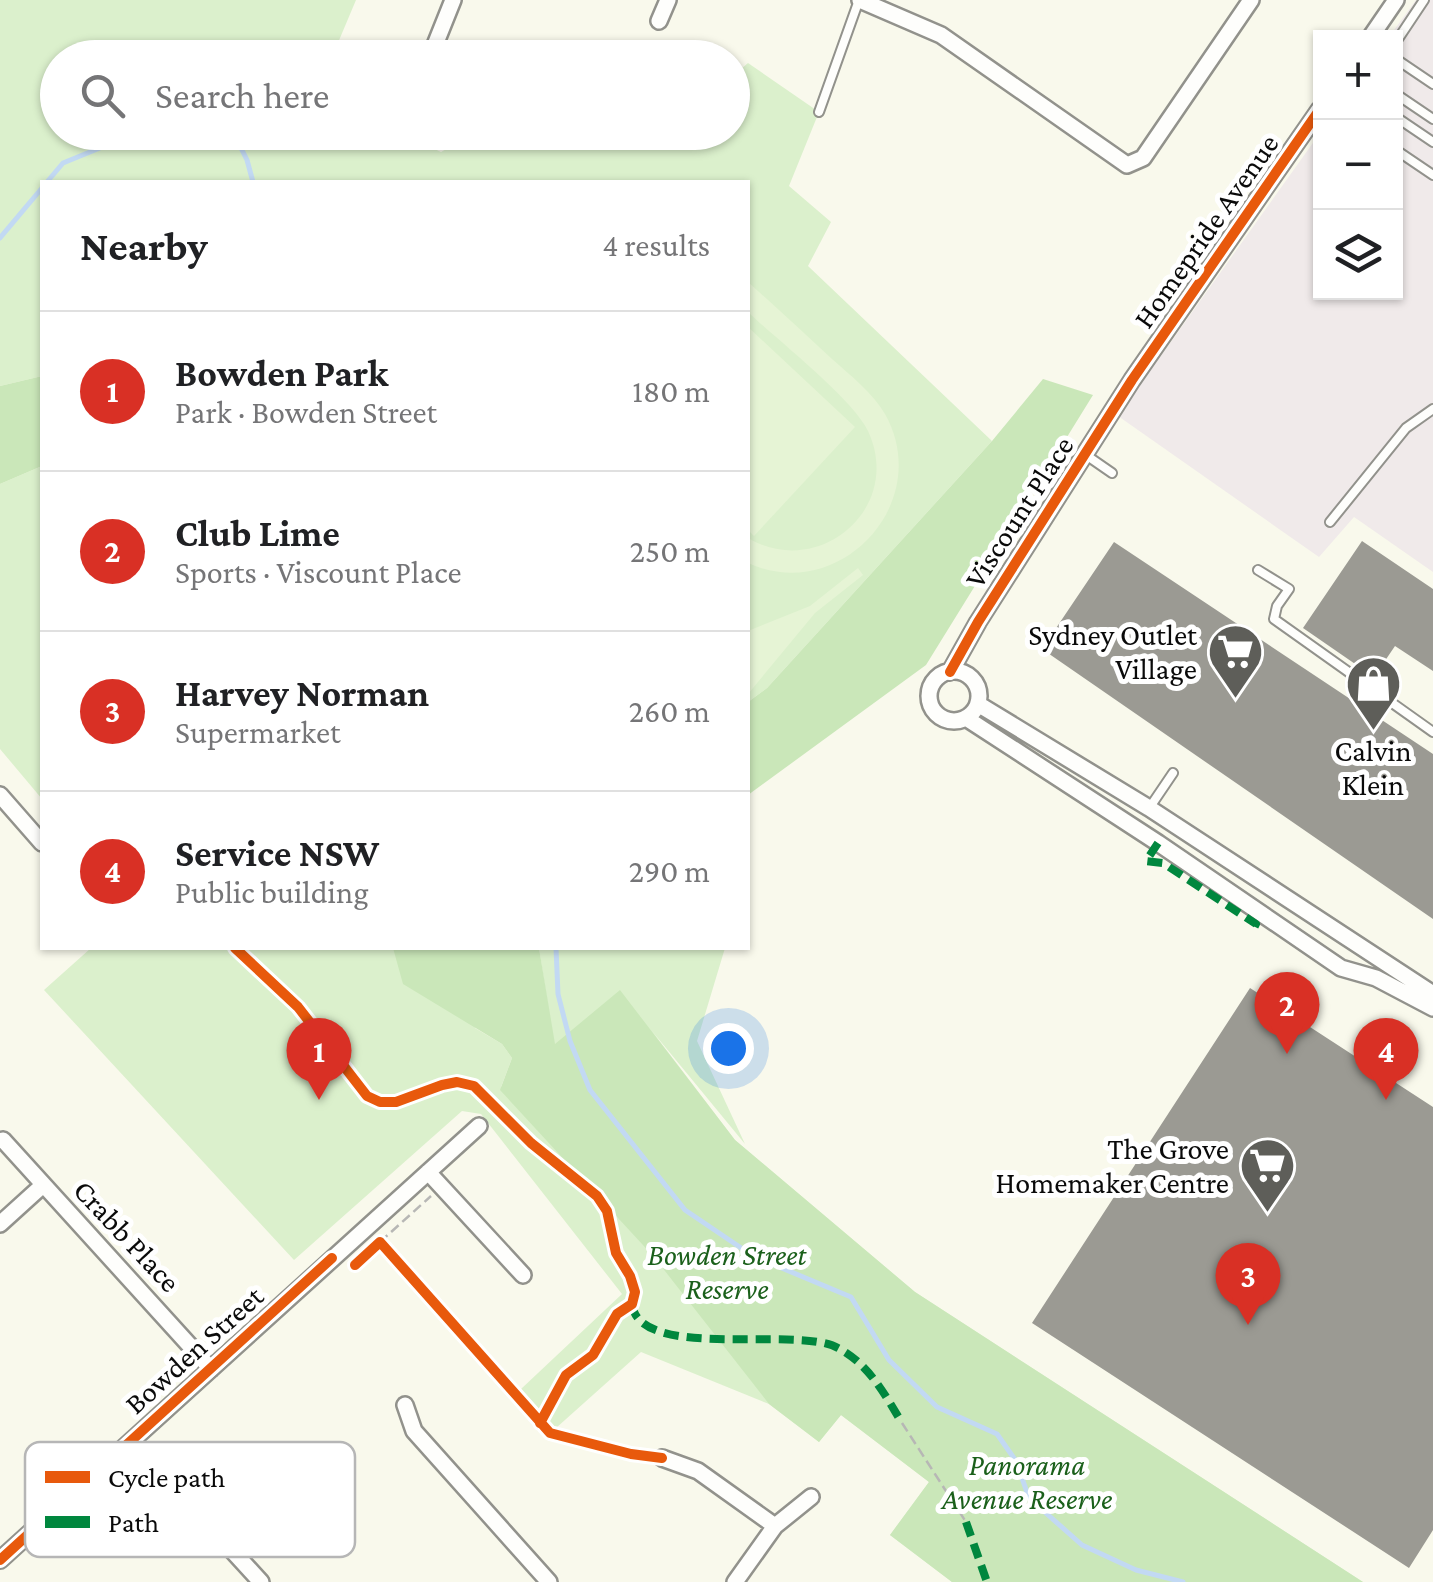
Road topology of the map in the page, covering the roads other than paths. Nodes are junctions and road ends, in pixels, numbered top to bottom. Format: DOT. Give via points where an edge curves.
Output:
graph roads {
  1 [pos="453,0"];
  2 [pos="668,0"];
  3 [pos="860,0"];
  4 [pos="1250,0"];
  5 [pos="1396,0"];
  6 [pos="1424,0"];
  7 [pos="660,21"];
  8 [pos="1375,30"];
  9 [pos="1403,32"];
  10 [pos="437,40"];
  11 [pos="1403,65"];
  12 [pos="1433,84"];
  13 [pos="1403,99"];
  14 [pos="819,112"];
  15 [pos="1313,119"];
  16 [pos="1433,119"];
  17 [pos="1400,120"];
  18 [pos="1433,142"];
  19 [pos="1403,155"];
  20 [pos="1433,175"];
  21 [pos="1132,380"];
  22 [pos="1433,409"];
  23 [pos="1086,455"];
  24 [pos="1112,473"];
  25 [pos="1330,522"];
  26 [pos="1258,570"];
  27 [pos="950,672"];
  28 [pos="978,704"];
  29 [pos="966,718"];
  30 [pos="1433,732"];
  31 [pos="1172,773"];
  32 [pos="0,795"];
  33 [pos="1150,808"];
  34 [pos="40,840"];
  35 [pos="1433,994"];
  36 [pos="1433,1008"];
  37 [pos="478,1126"];
  38 [pos="4,1140"];
  39 [pos="428,1172"];
  40 [pos="43,1185"];
  41 [pos="0,1224"];
  42 [pos="524,1275"];
  43 [pos="211,1368"];
  44 [pos="405,1405"];
  45 [pos="132,1441"];
  46 [pos="662,1458"];
  47 [pos="811,1498"];
  48 [pos="776,1526"];
  49 [pos="25,1537"];
  50 [pos="238,1557"];
  51 [pos="0,1560"];
  52 [pos="261,1582"];
  53 [pos="549,1582"];
  54 [pos="735,1582"];
  1 -- 10 [label="street"];
  2 -- 7 [label="street"];
  3 -- 4 [label="street" via="941,35 1127,165 1143,158"];
  3 -- 14 [label="lane"];
  5 -- 8 [label="street"];
  6 -- 9 [label="lane"];
  11 -- 12 [label="lane"];
  13 -- 16 [label="lane"];
  15 -- 21 [label="street, Homepride Avenue"];
  17 -- 18 [label="lane"];
  19 -- 20 [label="lane"];
  21 -- 23 [label="street, Viscount Place"];
  22 -- 25 [label="lane" via="1406,428"];
  23 -- 24 [label="lane"];
  23 -- 27 [label="street, Viscount Place"];
  26 -- 30 [label="lane" via="1289,589 1274,619"];
  27 -- 28 [label="street" via="973,680"];
  27 -- 29 [label="street" via="931,688 931,704 942,717"];
  28 -- 29 [label="street"];
  28 -- 33 [label="street"];
  29 -- 36 [label="street" via="1341,968"];
  31 -- 33 [label="lane"];
  32 -- 34 [label="street"];
  33 -- 35 [label="street"];
  37 -- 39 [label="street, Bowden Street"];
  38 -- 40 [label="street, Crabb Place"];
  39 -- 42 [label="street"];
  39 -- 43 [label="street, Bowden Street"];
  40 -- 41 [label="street"];
  40 -- 43 [label="street, Crabb Place"];
  43 -- 45 [label="street, Bowden Street"];
  44 -- 53 [label="street" via="414,1431"];
  46 -- 48 [label="street" via="698,1471"];
  47 -- 48 [label="street"];
  48 -- 54 [label="street"];
  49 -- 51 [label="street, Bowden Street"];
  50 -- 52 [label="street"];
}
